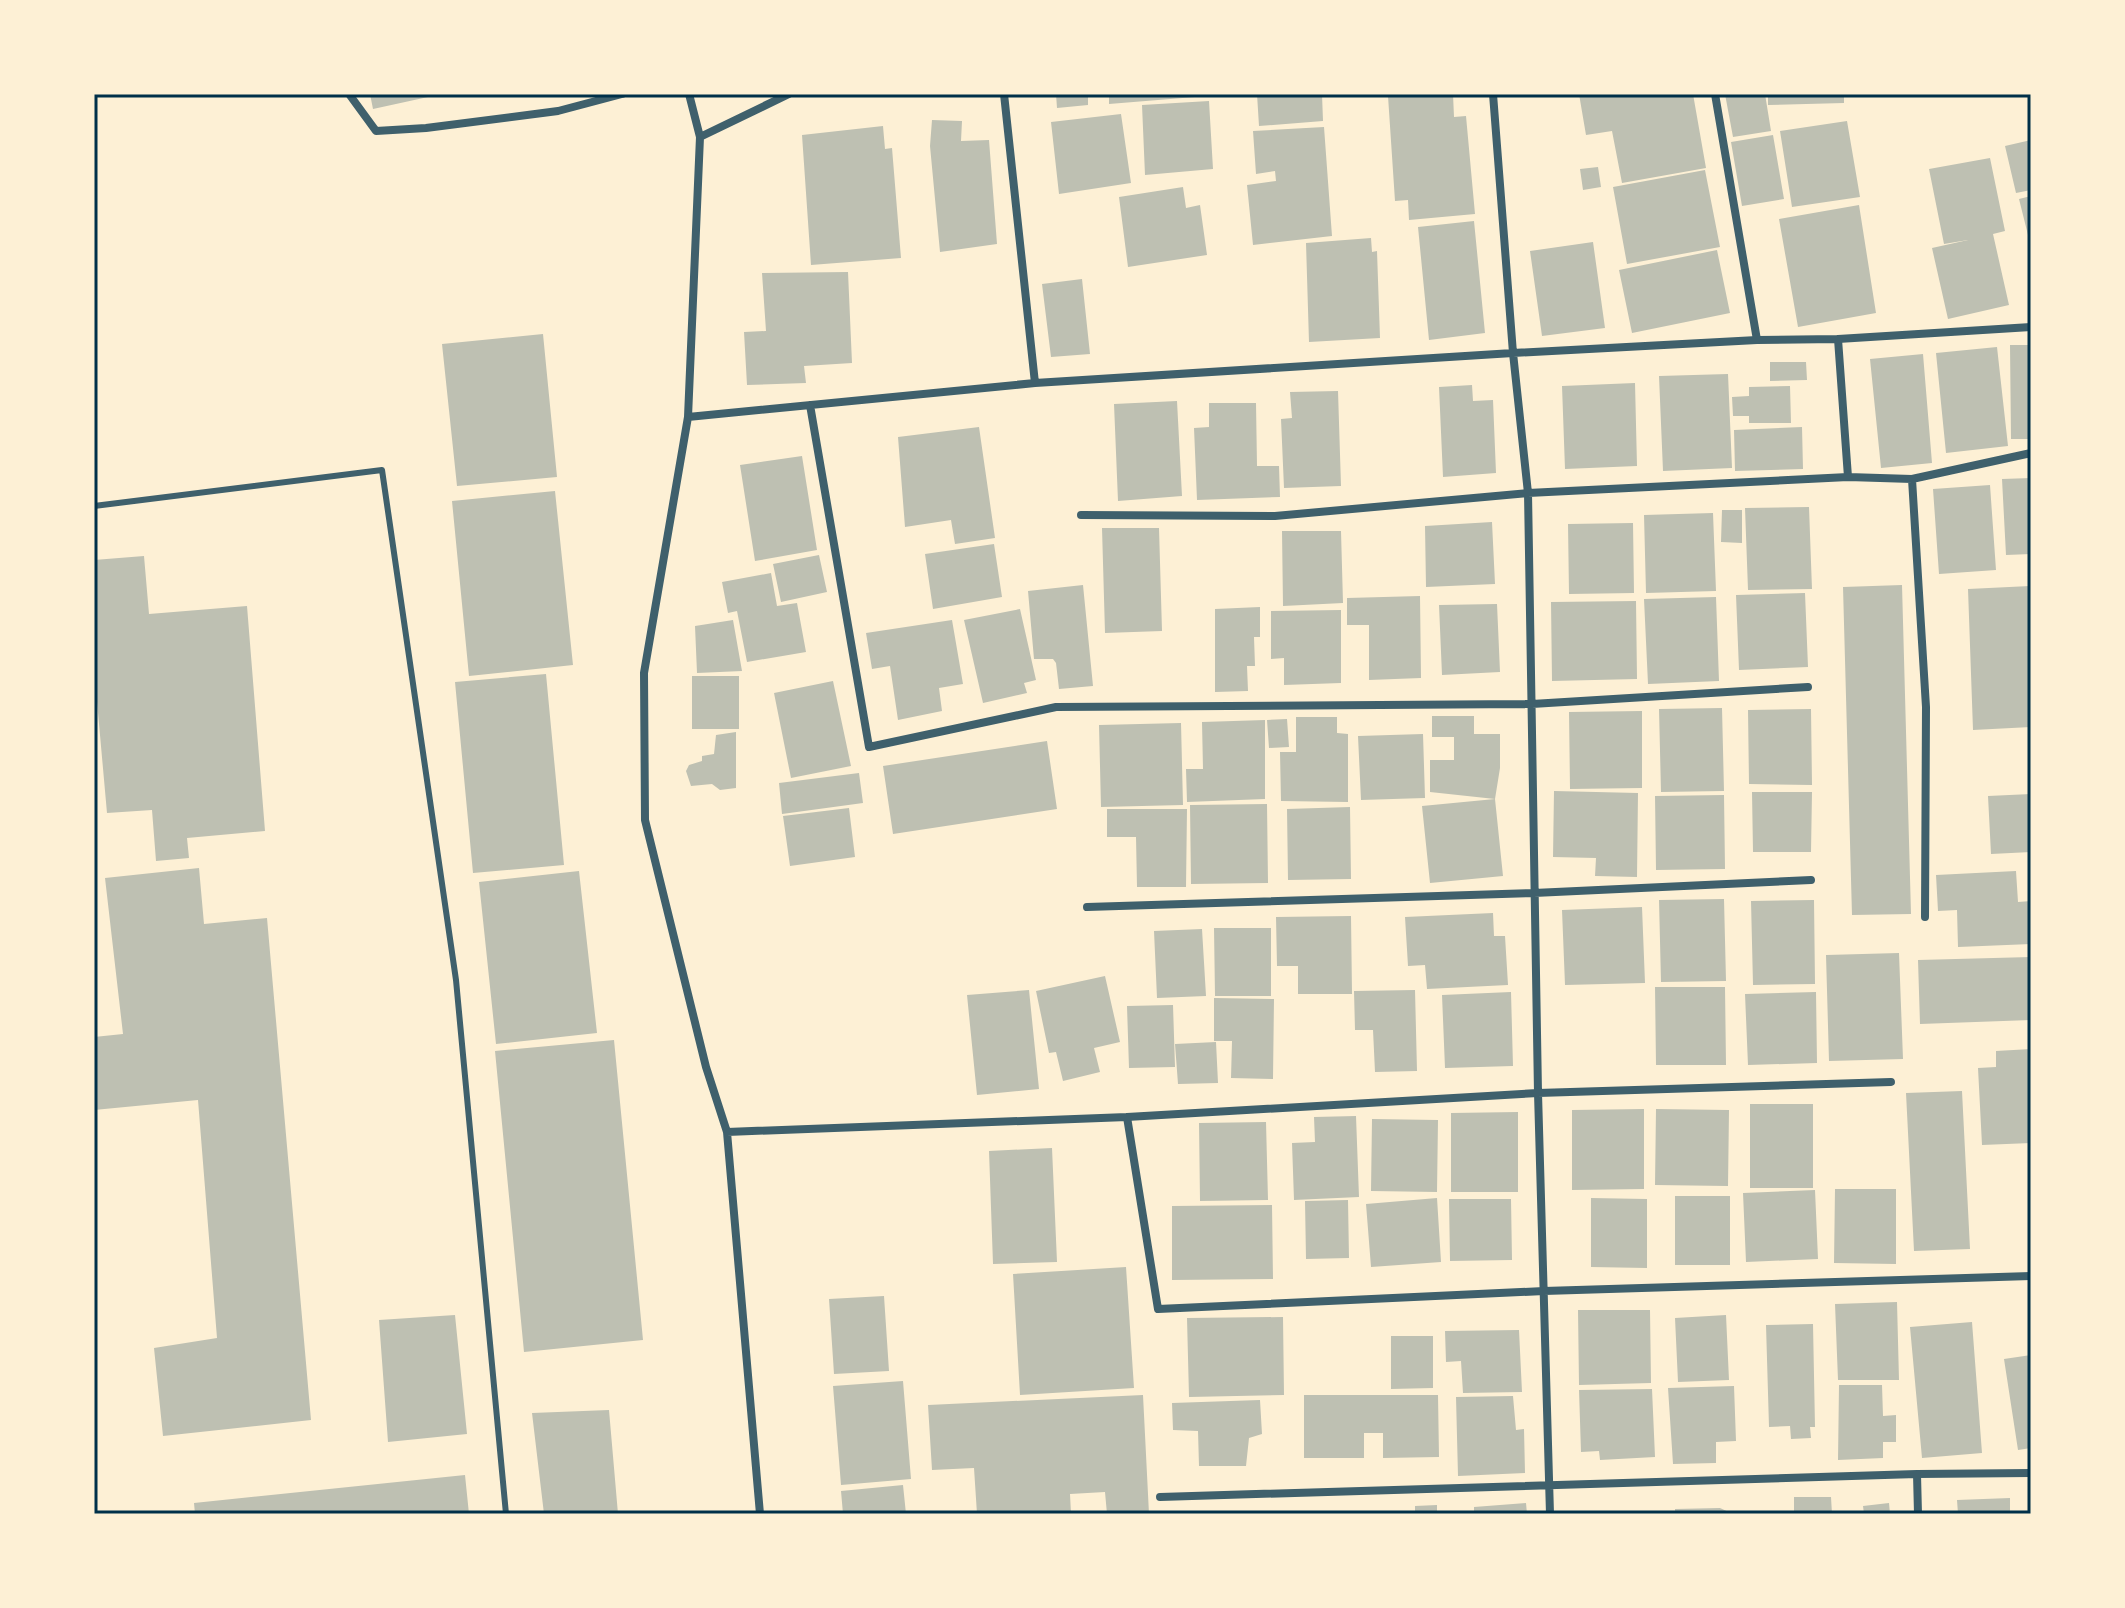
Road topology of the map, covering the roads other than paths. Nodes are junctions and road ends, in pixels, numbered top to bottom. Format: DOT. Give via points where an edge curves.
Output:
graph roads {
  1 [pos="349,94"];
  2 [pos="622,94"];
  3 [pos="689,94"];
  4 [pos="789,94"];
  5 [pos="1004,94"];
  6 [pos="1493,94"];
  7 [pos="1715,94"];
  8 [pos="700,137"];
  9 [pos="2031,327"];
  10 [pos="1838,339"];
  11 [pos="1757,340"];
  12 [pos="1513,353"];
  13 [pos="1035,383"];
  14 [pos="810,405"];
  15 [pos="688,417"];
  16 [pos="2031,453"];
  17 [pos="1848,477"];
  18 [pos="1912,479"];
  19 [pos="1528,493"];
  20 [pos="94,506"];
  21 [pos="1081,515"];
  22 [pos="1808,687"];
  23 [pos="1532,704"];
  24 [pos="1811,880"];
  25 [pos="1534,893"];
  26 [pos="1087,907"];
  27 [pos="1925,917"];
  28 [pos="1891,1082"];
  29 [pos="1538,1093"];
  30 [pos="1127,1117"];
  31 [pos="727,1132"];
  32 [pos="2031,1276"];
  33 [pos="1544,1291"];
  34 [pos="2031,1473"];
  35 [pos="1917,1474"];
  36 [pos="1549,1485"];
  37 [pos="1160,1497"];
  38 [pos="506,1514"];
  39 [pos="760,1514"];
  40 [pos="1550,1514"];
  41 [pos="1918,1514"];
  1 -- 2 [label="street" via="376,131 558,111"];
  3 -- 8 [label="street"];
  4 -- 8 [label="street"];
  5 -- 13 [label="street"];
  6 -- 12 [label="street"];
  7 -- 11 [label="street"];
  8 -- 15 [label="street"];
  9 -- 10 [label="street"];
  10 -- 11 [label="street"];
  10 -- 17 [label="street"];
  11 -- 12 [label="street"];
  12 -- 13 [label="street"];
  12 -- 19 [label="street"];
  13 -- 14 [label="street"];
  14 -- 15 [label="street"];
  14 -- 23 [label="street" via="869,747 1056,707"];
  15 -- 31 [label="street" via="644,673 645,820"];
  16 -- 18 [label="street"];
  17 -- 18 [label="street"];
  17 -- 19 [label="street"];
  18 -- 27 [label="street" via="1926,707"];
  19 -- 21 [label="street" via="1275,516"];
  19 -- 23 [label="street"];
  20 -- 38 [label="lane" via="382,470 456,980"];
  22 -- 23 [label="street"];
  23 -- 25 [label="street"];
  24 -- 25 [label="street"];
  25 -- 26 [label="street"];
  25 -- 29 [label="street"];
  28 -- 29 [label="street"];
  29 -- 30 [label="street"];
  29 -- 33 [label="street"];
  30 -- 31 [label="street"];
  30 -- 33 [label="street" via="1158,1309"];
  31 -- 39 [label="street"];
  32 -- 33 [label="street"];
  33 -- 36 [label="street"];
  34 -- 35 [label="street"];
  35 -- 36 [label="street"];
  35 -- 41 [label="street"];
  36 -- 37 [label="street"];
  36 -- 40 [label="street"];
}
